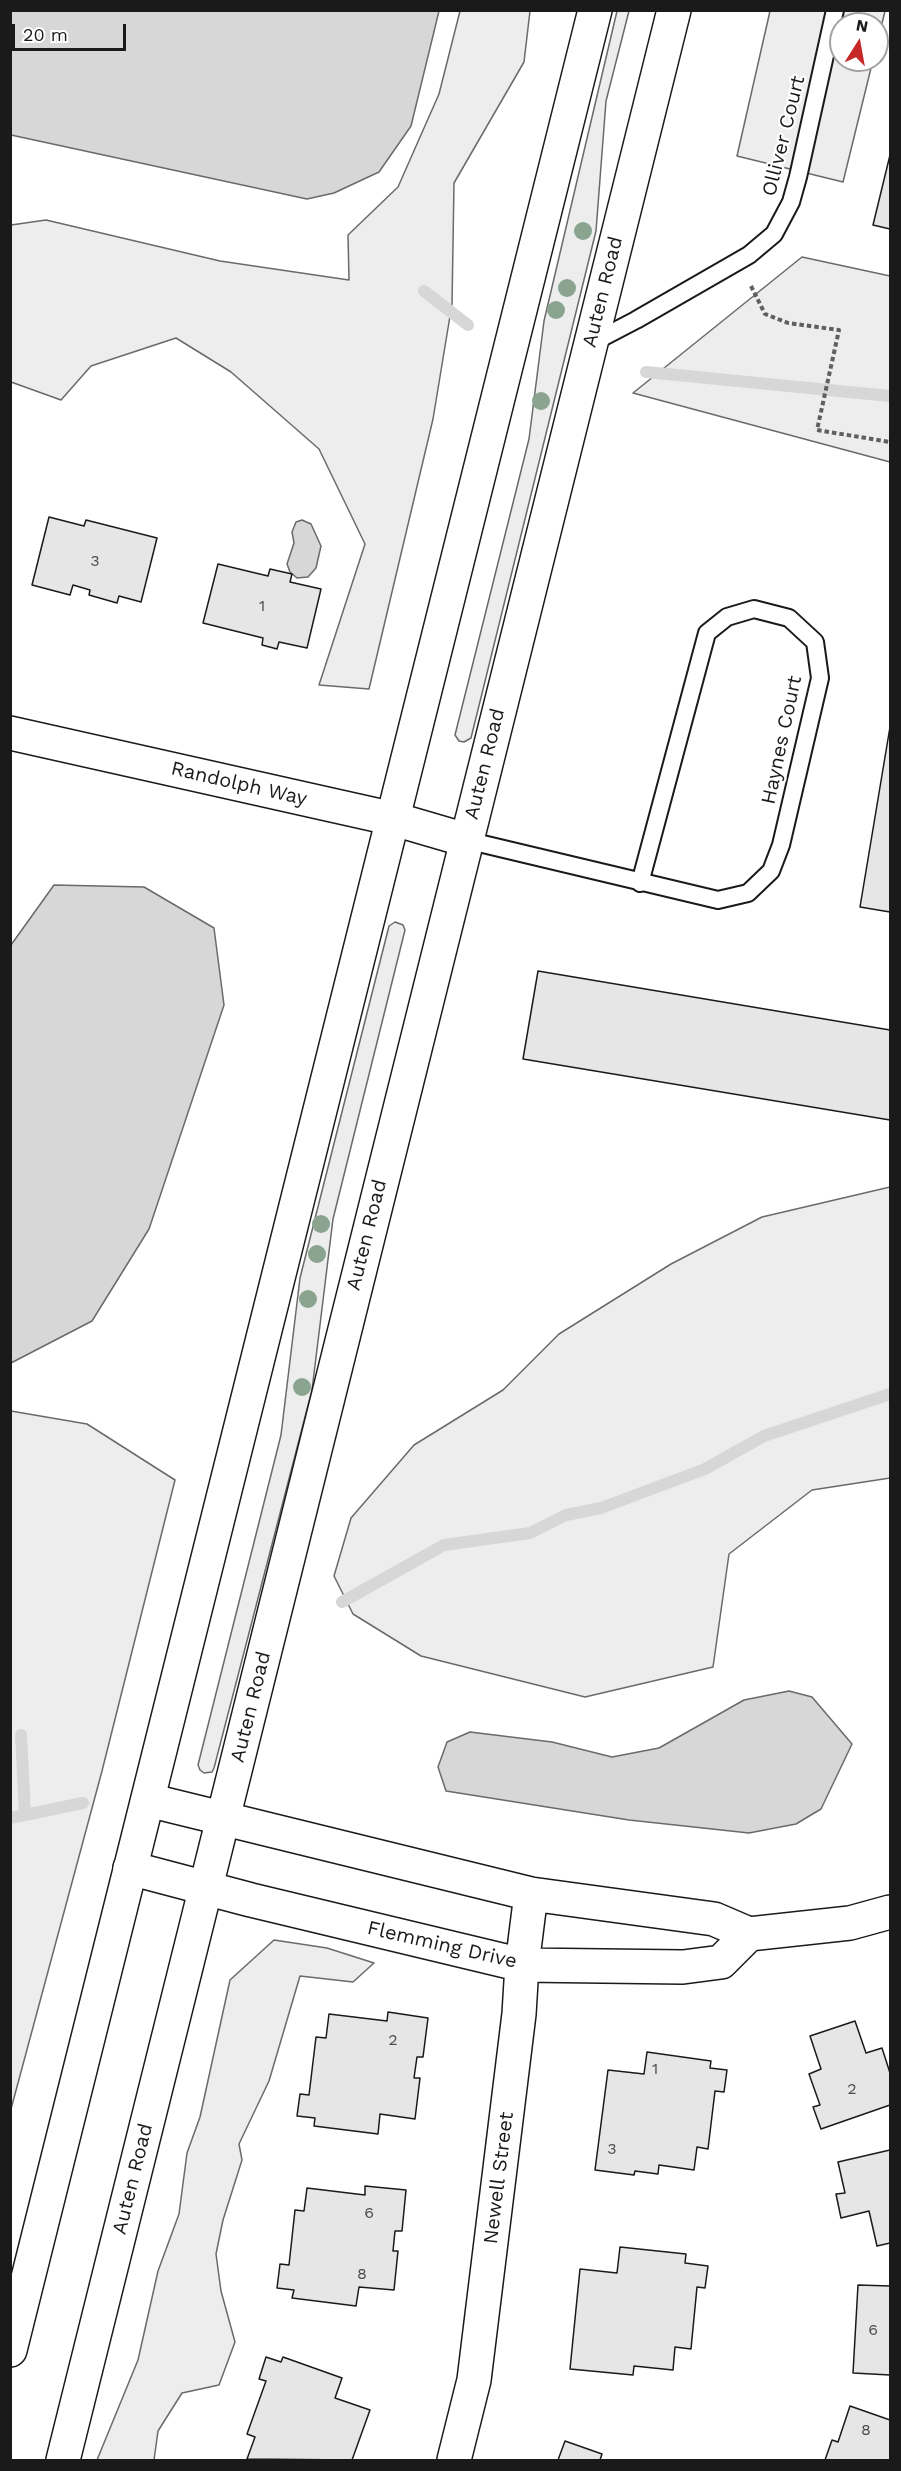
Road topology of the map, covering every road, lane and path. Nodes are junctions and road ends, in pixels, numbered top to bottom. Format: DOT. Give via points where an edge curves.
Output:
graph roads {
  1 [pos="595,10"];
  2 [pos="674,10"];
  3 [pos="835,10"];
  4 [pos="749,282"];
  5 [pos="590,344"];
  6 [pos="891,442"];
  7 [pos="10,732"];
  8 [pos="394,819"];
  9 [pos="466,840"];
  10 [pos="640,883"];
  11 [pos="148,1800"];
  12 [pos="223,1819"];
  13 [pos="130,1868"];
  14 [pos="206,1888"];
  15 [pos="531,1894"];
  16 [pos="891,1912"];
  17 [pos="749,1934"];
  18 [pos="522,1965"];
  19 [pos="10,2350"];
  20 [pos="63,2460"];
  21 [pos="454,2460"];
  1 -- 8 [label="street"];
  2 -- 5 [label="street, Auten Road"];
  3 -- 5 [label="lane, Olliver Court" via="798,177 791,202 774,234 748,255"];
  4 -- 6 [label="path" via="765,314 788,323 839,330 817,430"];
  5 -- 9 [label="street, Auten Road"];
  7 -- 8 [label="street, Randolph Way"];
  8 -- 9 [label="street, Randolph Way"];
  8 -- 11 [label="street"];
  9 -- 10 [label="lane, Haynes Court"];
  9 -- 12 [label="street, Auten Road"];
  10 -- 10 [label="lane, Haynes Court" via="718,900 748,893 771,871 781,845 820,678 814,642 789,618 754,609 727,617 706,633"];
  11 -- 12 [label="street"];
  11 -- 13 [label="street"];
  12 -- 14 [label="street, Auten Road"];
  12 -- 15 [label="street"];
  13 -- 14 [label="street, Flemming Drive"];
  13 -- 19 [label="street"];
  14 -- 18 [label="street, Flemming Drive"];
  14 -- 20 [label="street, Auten Road"];
  15 -- 17 [label="street" via="714,1919"];
  15 -- 18 [label="street, Newell Street"];
  16 -- 17 [label="street" via="850,1923"];
  17 -- 18 [label="street, Flemming Drive" via="721,1962 683,1967"];
  18 -- 21 [label="street, Newell Street" via="474,2380"];
}
